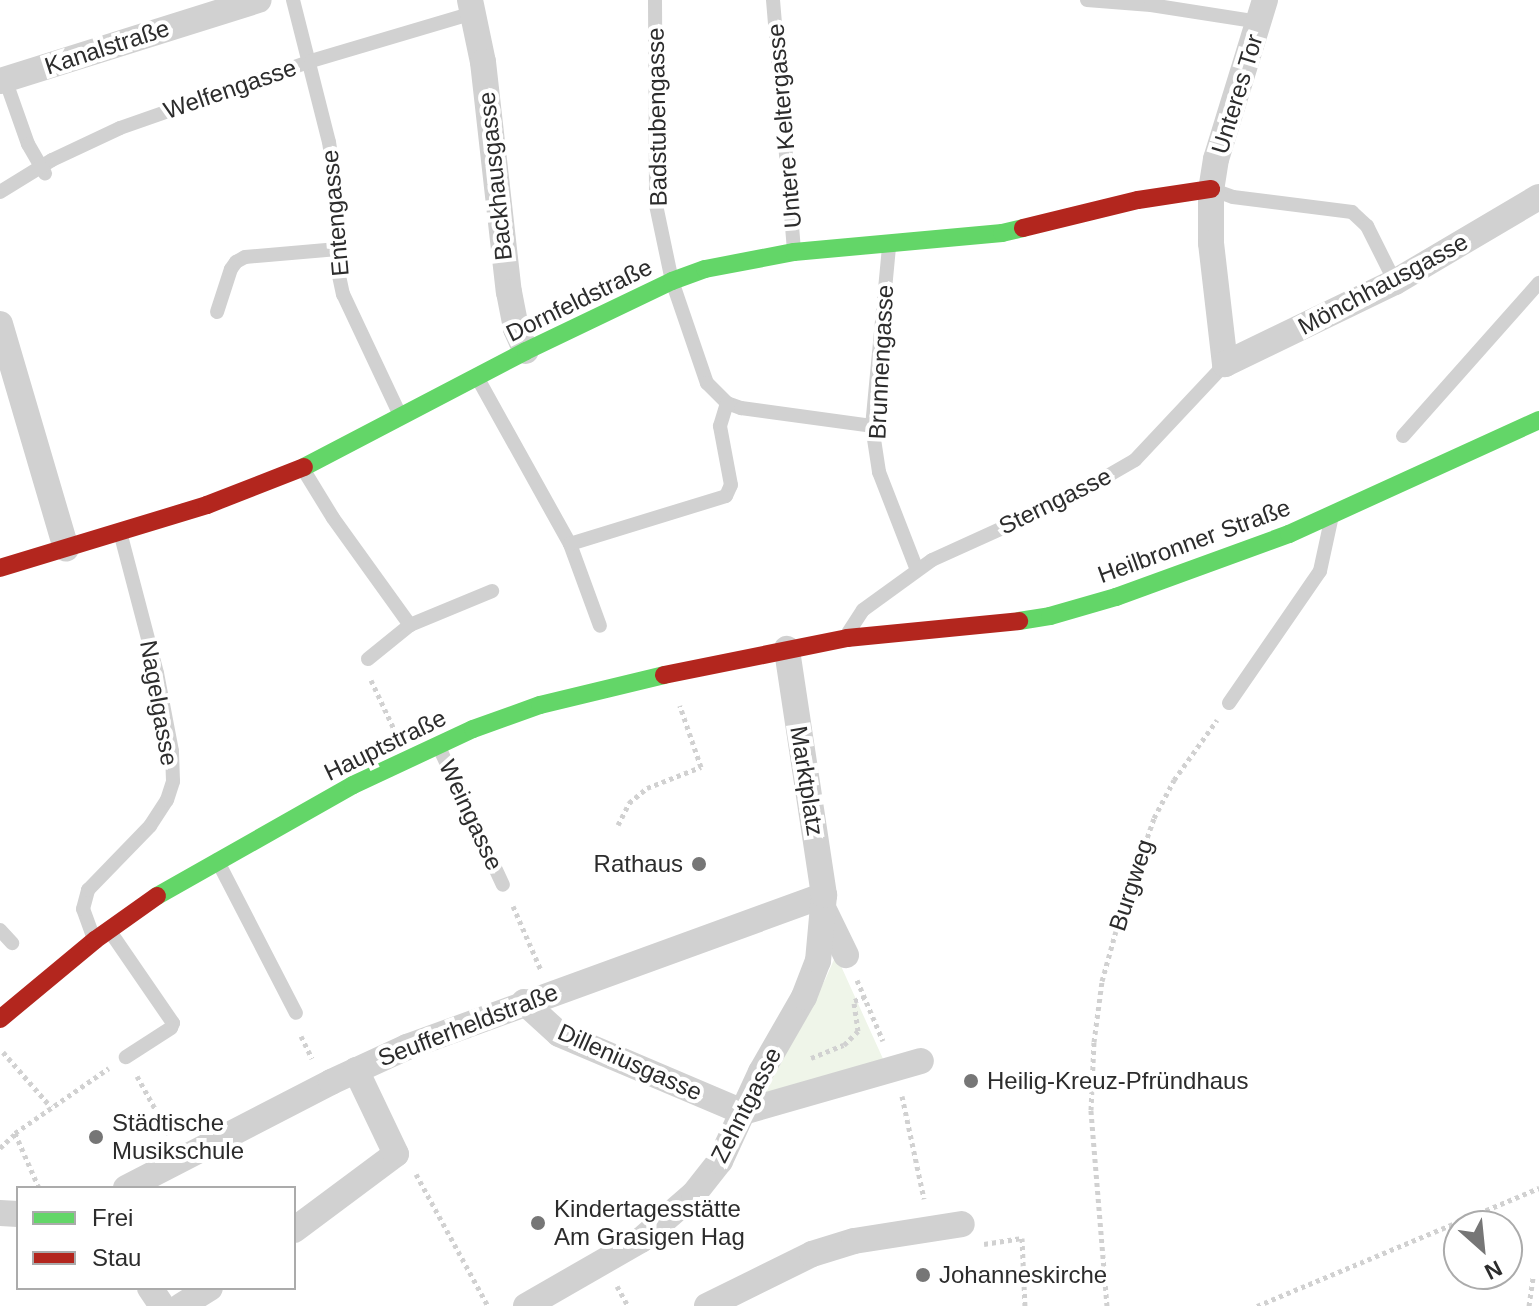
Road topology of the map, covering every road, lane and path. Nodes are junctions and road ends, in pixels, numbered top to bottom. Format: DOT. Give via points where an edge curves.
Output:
graph roads {
  1 [pos="259,0"];
  2 [pos="293,0"];
  3 [pos="655,0"];
  4 [pos="773,0"];
  5 [pos="1087,0"];
  6 [pos="471,6"];
  7 [pos="1262,11"];
  8 [pos="311,61"];
  9 [pos="3,80"];
  10 [pos="43,172"];
  11 [pos="1211,189"];
  12 [pos="0,192"];
  13 [pos="1539,197"];
  14 [pos="890,242"];
  15 [pos="338,249"];
  16 [pos="794,252"];
  17 [pos="672,281"];
  18 [pos="1395,282"];
  19 [pos="1539,283"];
  20 [pos="217,312"];
  21 [pos="0,324"];
  22 [pos="526,351"];
  23 [pos="1225,364"];
  24 [pos="477,377"];
  25 [pos="727,403"];
  26 [pos="401,418"];
  27 [pos="1539,420"];
  28 [pos="872,426"];
  29 [pos="1403,436"];
  30 [pos="303,468"];
  31 [pos="1332,515"];
  32 [pos="119,532"];
  33 [pos="570,544"];
  34 [pos="66,548"];
  35 [pos="0,568"];
  36 [pos="917,570"];
  37 [pos="492,591"];
  38 [pos="410,625"];
  39 [pos="600,626"];
  40 [pos="847,638"];
  41 [pos="787,649"];
  42 [pos="368,659"];
  43 [pos="376,691"];
  44 [pos="1229,703"];
  45 [pos="687,728"];
  46 [pos="398,738"];
  47 [pos="438,745"];
  48 [pos="618,825"];
  49 [pos="216,860"];
  50 [pos="503,885"];
  51 [pos="511,902"];
  52 [pos="825,903"];
  53 [pos="0,930"];
  54 [pos="102,935"];
  55 [pos="12,943"];
  56 [pos="846,955"];
  57 [pos="543,975"];
  58 [pos="864,997"];
  59 [pos="524,1002"];
  60 [pos="296,1013"];
  61 [pos="0,1019"];
  62 [pos="300,1035"];
  63 [pos="0,1048"];
  64 [pos="126,1057"];
  65 [pos="803,1061"];
  66 [pos="921,1061"];
  67 [pos="316,1067"];
  68 [pos="356,1070"];
  69 [pos="134,1071"];
  70 [pos="51,1107"];
  71 [pos="743,1112"];
  72 [pos="15,1133"];
  73 [pos="0,1148"];
  74 [pos="183,1159"];
  75 [pos="405,1162"];
  76 [pos="38,1186"];
  77 [pos="130,1186"];
  78 [pos="1539,1188"];
  79 [pos="962,1224"];
  80 [pos="296,1229"];
  81 [pos="1533,1276"];
  82 [pos="207,1290"];
  83 [pos="534,1304"];
  84 [pos="181,1306"];
  85 [pos="488,1306"];
  86 [pos="707,1306"];
  87 [pos="1025,1306"];
  88 [pos="1107,1306"];
  89 [pos="1257,1306"];
  90 [pos="1529,1306"];
  1 -- 9 [label="street, Kanalstraße"];
  2 -- 8 [label="lane, Entengasse"];
  3 -- 17 [label="lane, Badstubengasse" via="656,205"];
  4 -- 16 [label="lane, Untere Keltergasse"];
  5 -- 7 [label="lane"];
  6 -- 8 [label="lane, Welfengasse"];
  6 -- 22 [label="street, Backhausgasse" via="483,62 509,292"];
  7 -- 11 [label="street, Unteres Tor"];
  8 -- 10 [label="lane, Welfengasse" via="120,128"];
  8 -- 15 [label="lane, Entengasse" via="338,201"];
  9 -- 10 [label="lane"];
  10 -- 12 [label="lane, Welfengasse"];
  11 -- 14 [label="street, Dornfeldstraße" via="1138,200 1002,233"];
  11 -- 18 [label="lane" via="1233,197 1352,212 1367,226"];
  11 -- 23 [label="street" via="1211,243"];
  13 -- 18 [label="street, Mönchhausgasse"];
  14 -- 16 [label="street, Dornfeldstraße"];
  14 -- 28 [label="lane, Brunnengasse"];
  15 -- 20 [label="lane" via="245,257 236,262"];
  15 -- 26 [label="lane, Entengasse" via="343,294"];
  16 -- 17 [label="street, Dornfeldstraße" via="705,269"];
  17 -- 22 [label="street, Dornfeldstraße"];
  17 -- 25 [label="lane, Badstubengasse" via="707,383"];
  18 -- 23 [label="street, Mönchhausgasse"];
  19 -- 29 [label="lane"];
  21 -- 34 [label="street"];
  22 -- 24 [label="street, Dornfeldstraße"];
  23 -- 36 [label="lane, Sterngasse" via="1160,436 1108,479"];
  24 -- 26 [label="street, Dornfeldstraße"];
  24 -- 33 [label="lane"];
  25 -- 28 [label="lane"];
  25 -- 33 [label="lane" via="720,426 731,485 726,496"];
  26 -- 30 [label="street, Dornfeldstraße"];
  27 -- 31 [label="street, Heilbronner Straße"];
  28 -- 36 [label="lane, Brunnengasse" via="879,472"];
  30 -- 32 [label="street, Dornfeldstraße"];
  30 -- 38 [label="lane"];
  31 -- 40 [label="street, Heilbronner Straße" via="1159,582 1050,616"];
  31 -- 44 [label="lane" via="1320,571"];
  32 -- 34 [label="street, Dornfeldstraße"];
  32 -- 54 [label="lane, Nagelgasse" via="157,673 173,781 150,826 88,890 83,909"];
  33 -- 39 [label="lane"];
  34 -- 35 [label="street, Dornfeldstraße"];
  36 -- 40 [label="lane, Sterngasse" via="863,610"];
  37 -- 38 [label="lane"];
  38 -- 42 [label="lane"];
  40 -- 41 [label="street, Hauptstraße"];
  41 -- 47 [label="street, Hauptstraße" via="540,705"];
  41 -- 52 [label="street, Marktplatz"];
  43 -- 46 [label="path"];
  44 -- 88 [label="path, Burgweg" via="1174,780 1154,818 1102,981 1091,1110"];
  45 -- 48 [label="path" via="701,767 647,788 629,803"];
  47 -- 49 [label="street, Hauptstraße"];
  47 -- 50 [label="lane, Weingasse"];
  49 -- 54 [label="street, Hauptstraße"];
  49 -- 60 [label="lane"];
  51 -- 57 [label="path"];
  52 -- 56 [label="street"];
  52 -- 59 [label="street, Seufferheldstraße"];
  52 -- 71 [label="street, Zehntgasse" via="818,961 804,997"];
  53 -- 55 [label="lane"];
  54 -- 61 [label="street, Hauptstraße"];
  54 -- 64 [label="lane, Nagelgasse" via="173,1023"];
  58 -- 65 [label="path" via="854,1001 858,1031 844,1045"];
  59 -- 68 [label="street, Seufferheldstraße"];
  59 -- 71 [label="street, Dilleniusgasse" via="559,1034"];
  62 -- 67 [label="path"];
  63 -- 70 [label="path"];
  64 -- 70 [label="path"];
  66 -- 71 [label="street"];
  68 -- 74 [label="street, Seufferheldstraße"];
  68 -- 75 [label="street"];
  69 -- 74 [label="path"];
  70 -- 72 [label="path"];
  71 -- 83 [label="street, Zehntgasse" via="720,1161 694,1194 641,1240"];
  72 -- 73 [label="path"];
  72 -- 76 [label="path"];
  74 -- 77 [label="street, Seufferheldstraße"];
  75 -- 80 [label="street"];
  75 -- 85 [label="path"];
  78 -- 89 [label="path"];
  79 -- 86 [label="street" via="854,1241 812,1254"];
  79 -- 87 [label="path" via="984,1245 1022,1238"];
  81 -- 90 [label="path"];
  82 -- 84 [label="street"];
}
